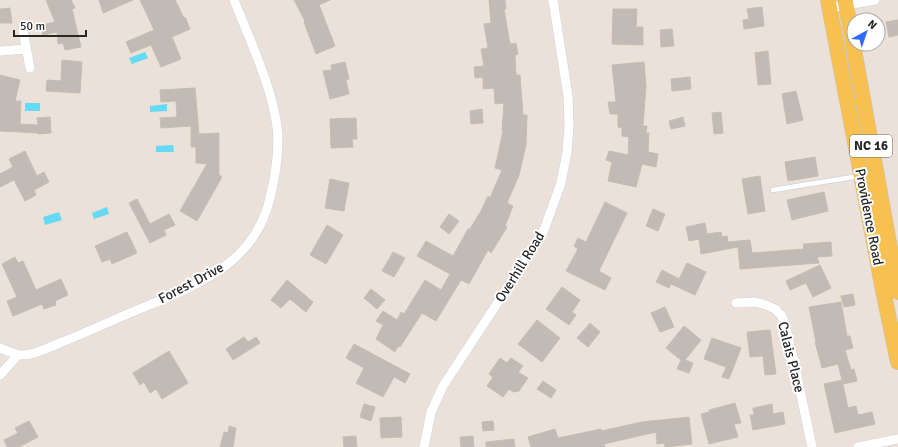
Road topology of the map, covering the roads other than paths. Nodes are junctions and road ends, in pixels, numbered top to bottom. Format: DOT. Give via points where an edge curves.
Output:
graph roads {
  1 [pos="234,0"];
  2 [pos="553,0"];
  3 [pos="875,0"];
  4 [pos="845,3"];
  5 [pos="829,4"];
  6 [pos="23,30"];
  7 [pos="26,49"];
  8 [pos="0,51"];
  9 [pos="30,68"];
  10 [pos="861,175"];
  11 [pos="773,190"];
  12 [pos="894,289"];
  13 [pos="736,303"];
  14 [pos="0,348"];
  15 [pos="18,355"];
  16 [pos="898,362"];
  17 [pos="0,376"];
  18 [pos="898,439"];
  19 [pos="424,447"];
  20 [pos="812,447"];
  21 [pos="858,447"];
  1 -- 15 [label="street, Forest Drive" via="267,86 278,138 274,185 256,234 229,263 190,287 43,350"];
  2 -- 19 [label="street, Overhill Road" via="570,108 562,183 546,227 538,241 444,384 431,412"];
  3 -- 4 [label="street"];
  4 -- 5 [label="street"];
  4 -- 12 [label="main road, Providence Road / NC 16"];
  5 -- 10 [label="main road, Providence Road / NC 16"];
  6 -- 7 [label="street"];
  7 -- 8 [label="street"];
  7 -- 9 [label="street"];
  10 -- 11 [label="lane"];
  10 -- 12 [label="main road, Providence Road / NC 16"];
  12 -- 16 [label="main road, Providence Road / NC 16"];
  13 -- 20 [label="street, Calais Place" via="755,302 774,309 781,315 793,357"];
  14 -- 15 [label="street"];
  15 -- 17 [label="street"];
  18 -- 21 [label="street"];
}
